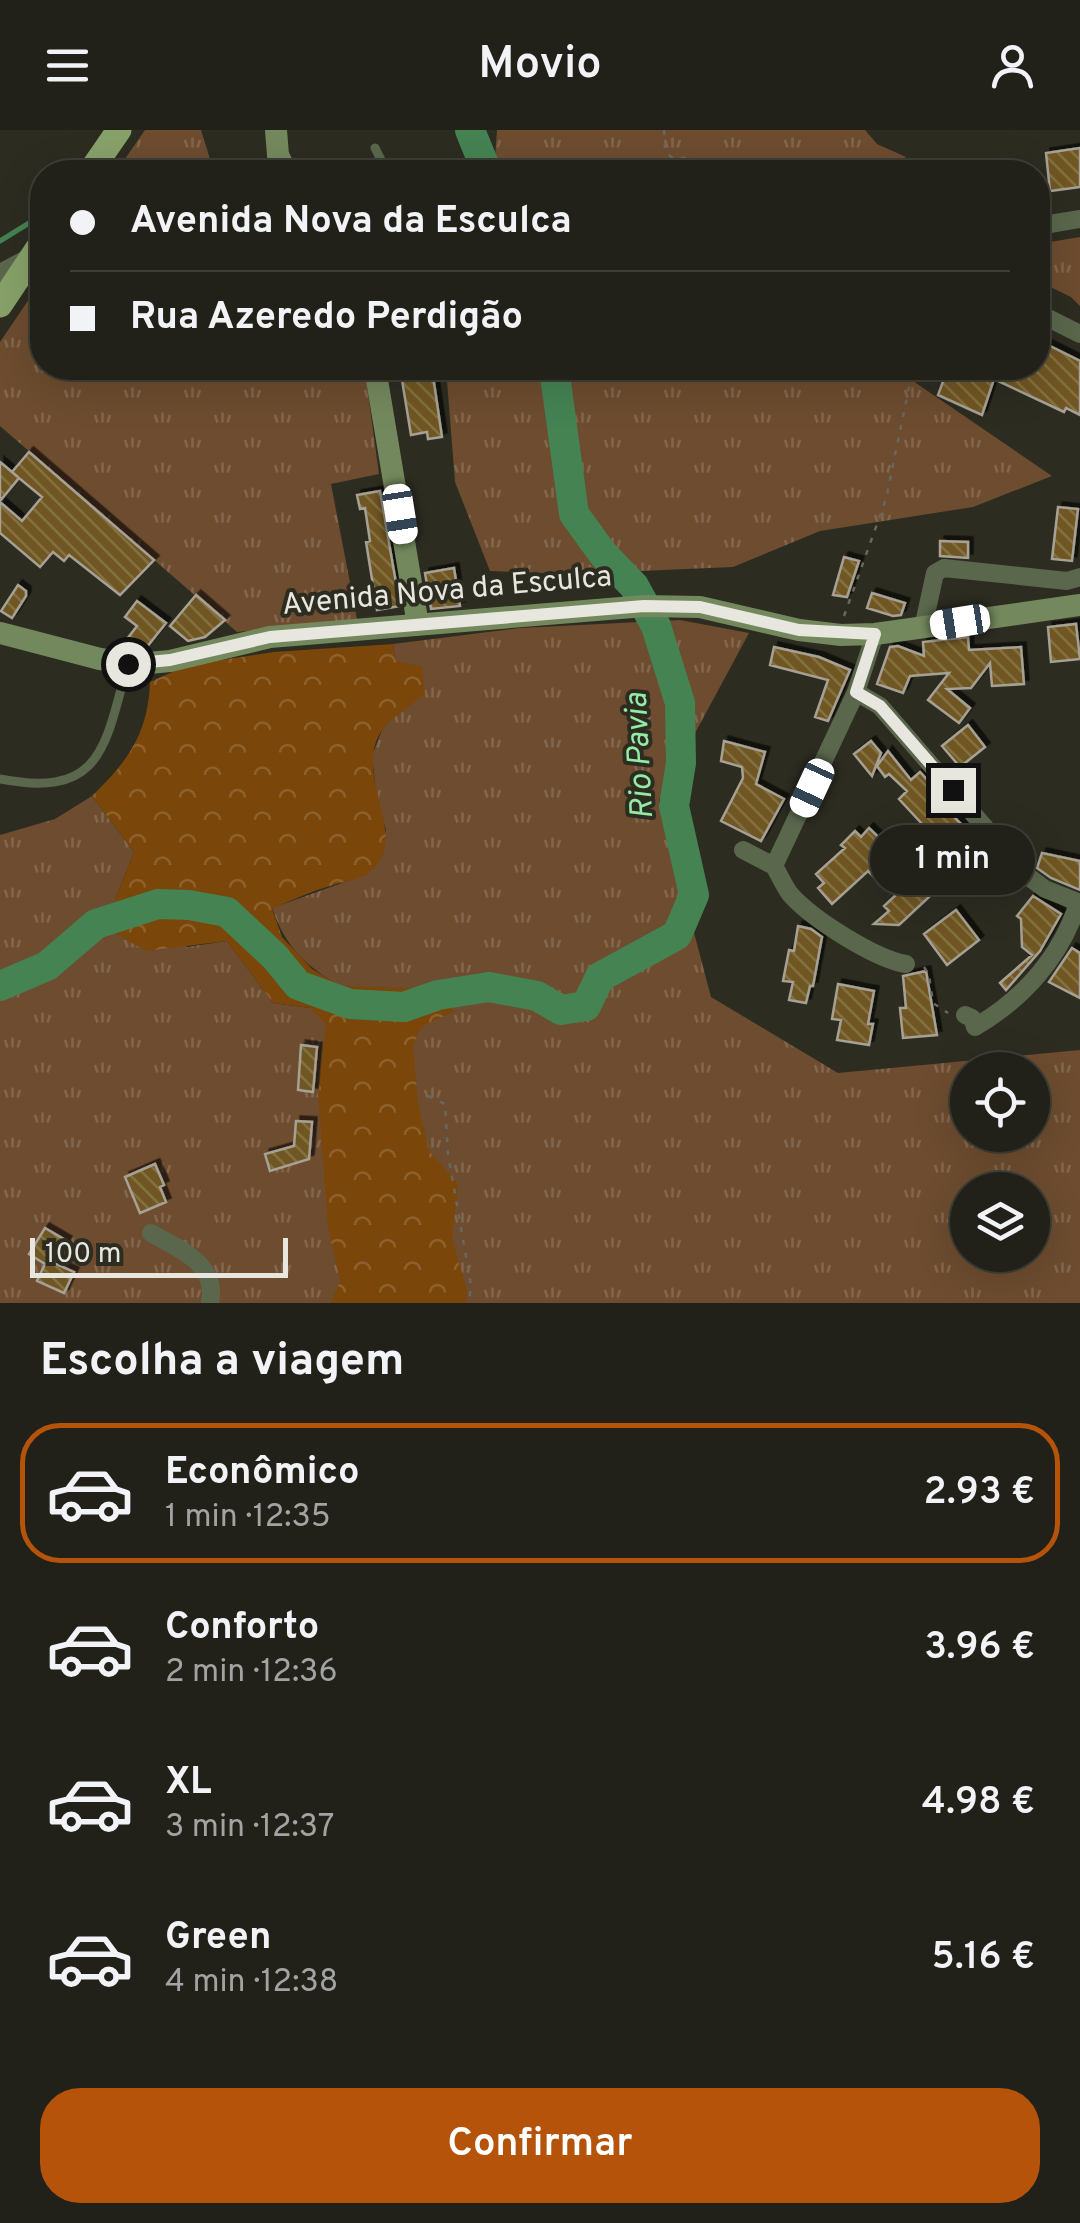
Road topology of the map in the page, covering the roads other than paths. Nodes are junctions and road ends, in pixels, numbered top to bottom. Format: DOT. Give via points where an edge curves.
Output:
graph roads {
  1 [pos="119,130"];
  2 [pos="276,130"];
  3 [pos="374,148"];
  4 [pos="98,160"];
  5 [pos="280,160"];
  6 [pos="380,160"];
  7 [pos="1080,219"];
  8 [pos="1050,224"];
  9 [pos="30,253"];
  10 [pos="30,260"];
  11 [pos="0,274"];
  12 [pos="0,305"];
  13 [pos="1050,319"];
  14 [pos="1080,334"];
  15 [pos="377,380"];
  16 [pos="1078,578"];
  17 [pos="1077,605"];
  18 [pos="418,625"];
  19 [pos="922,628"];
  20 [pos="0,632"];
  21 [pos="875,634"];
  22 [pos="128,664"];
  23 [pos="856,692"];
  24 [pos="0,779"];
  25 [pos="743,850"];
  26 [pos="774,866"];
  27 [pos="1079,903"];
  28 [pos="906,964"];
  29 [pos="964,1015"];
  30 [pos="151,1232"];
  31 [pos="210,1303"];
  1 -- 4 [label="main road"];
  2 -- 5 [label="street"];
  3 -- 6 [label="lane"];
  7 -- 8 [label="street"];
  9 -- 11 [label="street"];
  10 -- 12 [label="main road"];
  13 -- 14 [label="street"];
  15 -- 18 [label="street"];
  16 -- 17 [label="street"];
  16 -- 19 [label="street" via="944,568 935,573"];
  17 -- 19 [label="street, Avenida Nova da Esculca"];
  18 -- 21 [label="street, Avenida Nova da Esculca" via="700,607 799,630"];
  18 -- 22 [label="street, Avenida Nova da Esculca" via="270,637"];
  19 -- 21 [label="street, Avenida Nova da Esculca"];
  20 -- 22 [label="street, Avenida Nova da Esculca"];
  21 -- 23 [label="street"];
  22 -- 24 [label="lane" via="99,758 61,780 32,785"];
  23 -- 26 [label="street"];
  23 -- 27 [label="street" via="880,706 1026,875"];
  25 -- 26 [label="street"];
  26 -- 28 [label="street" via="790,894 829,925 872,953"];
  27 -- 29 [label="street" via="1058,950 1010,1006 975,1027"];
  30 -- 31 [label="street" via="200,1262 210,1276"];
}
